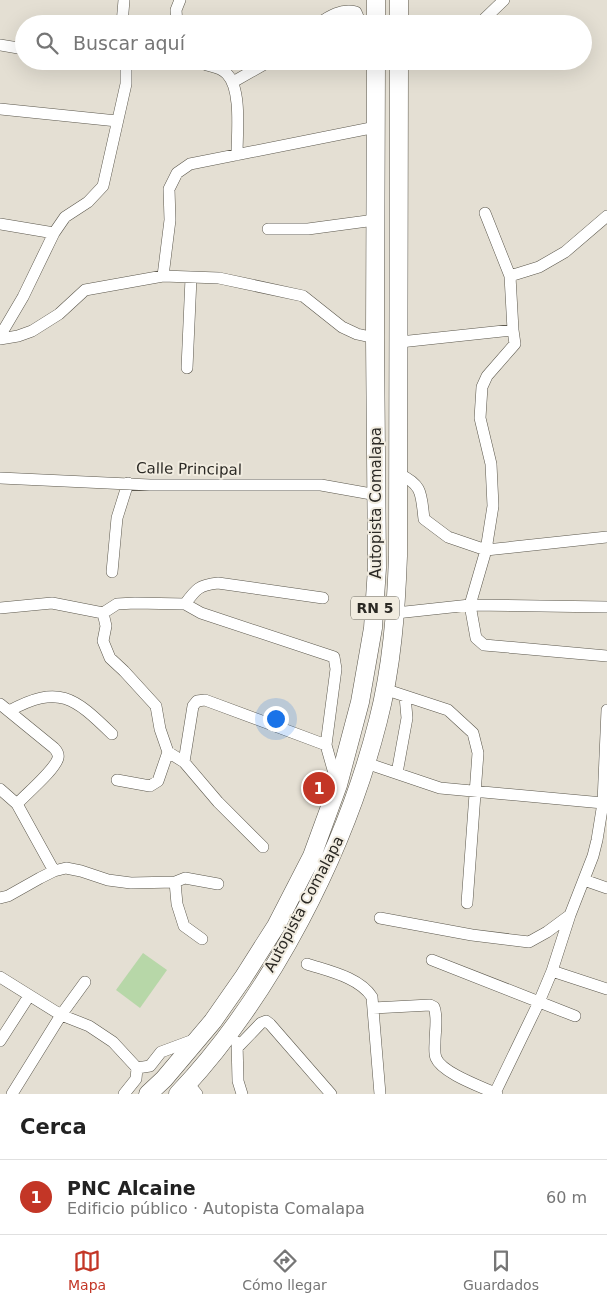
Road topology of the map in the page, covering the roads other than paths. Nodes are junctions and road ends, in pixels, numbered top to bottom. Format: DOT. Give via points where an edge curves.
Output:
graph roads {
  1 [pos="124,0"];
  2 [pos="180,0"];
  3 [pos="376,0"];
  4 [pos="399,0"];
  5 [pos="504,0"];
  6 [pos="123,15"];
  7 [pos="176,15"];
  8 [pos="335,15"];
  9 [pos="357,15"];
  10 [pos="376,15"];
  11 [pos="399,15"];
  12 [pos="488,15"];
  13 [pos="0,45"];
  14 [pos="15,48"];
  15 [pos="126,70"];
  16 [pos="222,70"];
  17 [pos="254,70"];
  18 [pos="374,70"];
  19 [pos="399,70"];
  20 [pos="233,82"];
  21 [pos="0,110"];
  22 [pos="117,121"];
  23 [pos="376,128"];
  24 [pos="237,155"];
  25 [pos="485,213"];
  26 [pos="607,216"];
  27 [pos="375,220"];
  28 [pos="0,224"];
  29 [pos="268,229"];
  30 [pos="54,232"];
  31 [pos="163,276"];
  32 [pos="510,276"];
  33 [pos="191,278"];
  34 [pos="513,330"];
  35 [pos="0,337"];
  36 [pos="375,338"];
  37 [pos="400,342"];
  38 [pos="187,368"];
  39 [pos="399,474"];
  40 [pos="0,478"];
  41 [pos="128,483"];
  42 [pos="377,495"];
  43 [pos="607,537"];
  44 [pos="486,550"];
  45 [pos="112,572"];
  46 [pos="323,598"];
  47 [pos="185,604"];
  48 [pos="470,605"];
  49 [pos="607,607"];
  50 [pos="0,608"];
  51 [pos="103,613"];
  52 [pos="396,613"];
  53 [pos="607,656"];
  54 [pos="384,689"];
  55 [pos="406,696"];
  56 [pos="4,708"];
  57 [pos="607,710"];
  58 [pos="112,734"];
  59 [pos="326,744"];
  60 [pos="168,752"];
  61 [pos="184,762"];
  62 [pos="366,763"];
  63 [pos="397,773"];
  64 [pos="117,780"];
  65 [pos="338,786"];
  66 [pos="0,789"];
  67 [pos="475,790"];
  68 [pos="602,803"];
  69 [pos="17,804"];
  70 [pos="263,847"];
  71 [pos="54,871"];
  72 [pos="584,880"];
  73 [pos="175,882"];
  74 [pos="218,884"];
  75 [pos="607,888"];
  76 [pos="0,898"];
  77 [pos="467,903"];
  78 [pos="570,915"];
  79 [pos="380,918"];
  80 [pos="202,939"];
  81 [pos="432,960"];
  82 [pos="307,964"];
  83 [pos="552,971"];
  84 [pos="0,977"];
  85 [pos="85,982"];
  86 [pos="607,989"];
  87 [pos="29,996"];
  88 [pos="539,1002"];
  89 [pos="373,1008"];
  90 [pos="61,1015"];
  91 [pos="574,1016"];
  92 [pos="238,1020"];
  93 [pos="198,1038"];
  94 [pos="0,1041"];
  95 [pos="237,1048"];
  96 [pos="137,1068"];
  97 [pos="188,1090"];
  98 [pos="12,1094"];
  99 [pos="124,1094"];
  100 [pos="148,1094"];
  101 [pos="242,1094"];
  102 [pos="331,1094"];
  103 [pos="380,1094"];
  104 [pos="496,1094"];
  1 -- 6 [label="street"];
  2 -- 7 [label="street"];
  3 -- 10 [label="highway"];
  4 -- 11 [label="highway"];
  5 -- 12 [label="street"];
  8 -- 9 [label="street" via="349,10"];
  13 -- 14 [label="street"];
  15 -- 22 [label="street"];
  16 -- 20 [label="street"];
  17 -- 20 [label="street"];
  18 -- 23 [label="highway, Autopista Comalapa / RN 5"];
  19 -- 37 [label="highway, Autopista Comalapa / RN 5"];
  20 -- 24 [label="street" via="237,103"];
  21 -- 22 [label="street"];
  22 -- 30 [label="street" via="103,186 88,202 65,217"];
  23 -- 24 [label="street"];
  23 -- 27 [label="highway, Autopista Comalapa / RN 5"];
  24 -- 31 [label="street" via="190,164 177,173 169,189 170,220"];
  25 -- 32 [label="street"];
  26 -- 32 [label="street" via="565,252 539,267"];
  27 -- 29 [label="street" via="308,229"];
  27 -- 36 [label="highway, Autopista Comalapa / RN 5"];
  28 -- 30 [label="street"];
  30 -- 35 [label="street"];
  31 -- 33 [label="street"];
  31 -- 35 [label="street" via="85,290 59,314 32,331"];
  32 -- 34 [label="street"];
  33 -- 36 [label="street" via="219,278 303,296 342,327"];
  33 -- 38 [label="street"];
  34 -- 37 [label="street"];
  34 -- 44 [label="street" via="515,344 487,376 482,387 480,418 491,464 493,506"];
  36 -- 42 [label="highway, Autopista Comalapa / RN 5"];
  37 -- 39 [label="highway, Autopista Comalapa / RN 5"];
  39 -- 44 [label="street" via="413,480 418,488 424,519 448,537"];
  39 -- 52 [label="highway, Autopista Comalapa / RN 5"];
  40 -- 41 [label="street, Calle Principal"];
  41 -- 42 [label="street, Calle Principal" via="321,485"];
  41 -- 45 [label="street" via="117,518"];
  42 -- 65 [label="highway, Autopista Comalapa / RN 5" via="374,628 360,702"];
  43 -- 44 [label="street"];
  44 -- 48 [label="street"];
  46 -- 47 [label="street" via="218,583 198,588"];
  47 -- 51 [label="street" via="117,604"];
  47 -- 59 [label="street" via="201,613 334,657 336,669"];
  48 -- 49 [label="street"];
  48 -- 52 [label="street"];
  48 -- 53 [label="street" via="476,638 484,645"];
  50 -- 51 [label="street" via="52,603"];
  51 -- 60 [label="street" via="106,626 103,641 110,658 156,706"];
  52 -- 54 [label="highway, Autopista Comalapa / RN 5"];
  54 -- 55 [label="street"];
  54 -- 62 [label="highway, Autopista Comalapa / RN 5"];
  55 -- 63 [label="street" via="407,718"];
  55 -- 67 [label="street" via="448,710 473,732 478,753"];
  56 -- 58 [label="street" via="43,697 60,697 87,710"];
  56 -- 69 [label="street" via="58,752 58,760"];
  57 -- 68 [label="street"];
  59 -- 61 [label="street" via="205,700 194,706"];
  59 -- 65 [label="street"];
  60 -- 61 [label="street"];
  60 -- 64 [label="street" via="158,781 150,786"];
  61 -- 70 [label="street"];
  62 -- 63 [label="street"];
  62 -- 92 [label="highway, Autopista Comalapa / RN 5" via="348,818 310,898 279,956"];
  63 -- 67 [label="street" via="440,788"];
  65 -- 93 [label="highway, Autopista Comalapa / RN 5" via="312,856 276,926 243,978"];
  66 -- 69 [label="street"];
  67 -- 68 [label="street"];
  67 -- 77 [label="street"];
  68 -- 72 [label="street" via="597,840"];
  69 -- 71 [label="street"];
  71 -- 73 [label="street" via="66,868 131,883"];
  71 -- 76 [label="street"];
  72 -- 75 [label="street"];
  72 -- 78 [label="street"];
  73 -- 74 [label="street" via="185,878"];
  73 -- 80 [label="street" via="184,926"];
  78 -- 79 [label="street" via="529,942"];
  78 -- 83 [label="street"];
  81 -- 88 [label="street"];
  82 -- 89 [label="street" via="366,988 372,996"];
  83 -- 86 [label="street"];
  83 -- 88 [label="street"];
  84 -- 87 [label="street"];
  85 -- 90 [label="street"];
  87 -- 90 [label="street"];
  87 -- 94 [label="street"];
  88 -- 91 [label="street"];
  88 -- 104 [label="street"];
  89 -- 103 [label="street"];
  89 -- 104 [label="street" via="434,1007 436,1059 460,1077"];
  90 -- 96 [label="street" via="89,1026 113,1042"];
  90 -- 98 [label="street"];
  92 -- 95 [label="street"];
  92 -- 97 [label="highway, Autopista Comalapa / RN 5"];
  93 -- 96 [label="street" via="161,1052 150,1066"];
  93 -- 100 [label="highway, Autopista Comalapa / RN 5"];
  95 -- 101 [label="street" via="238,1081"];
  95 -- 102 [label="street" via="260,1023 266,1021"];
  96 -- 99 [label="street" via="136,1079"];
}
